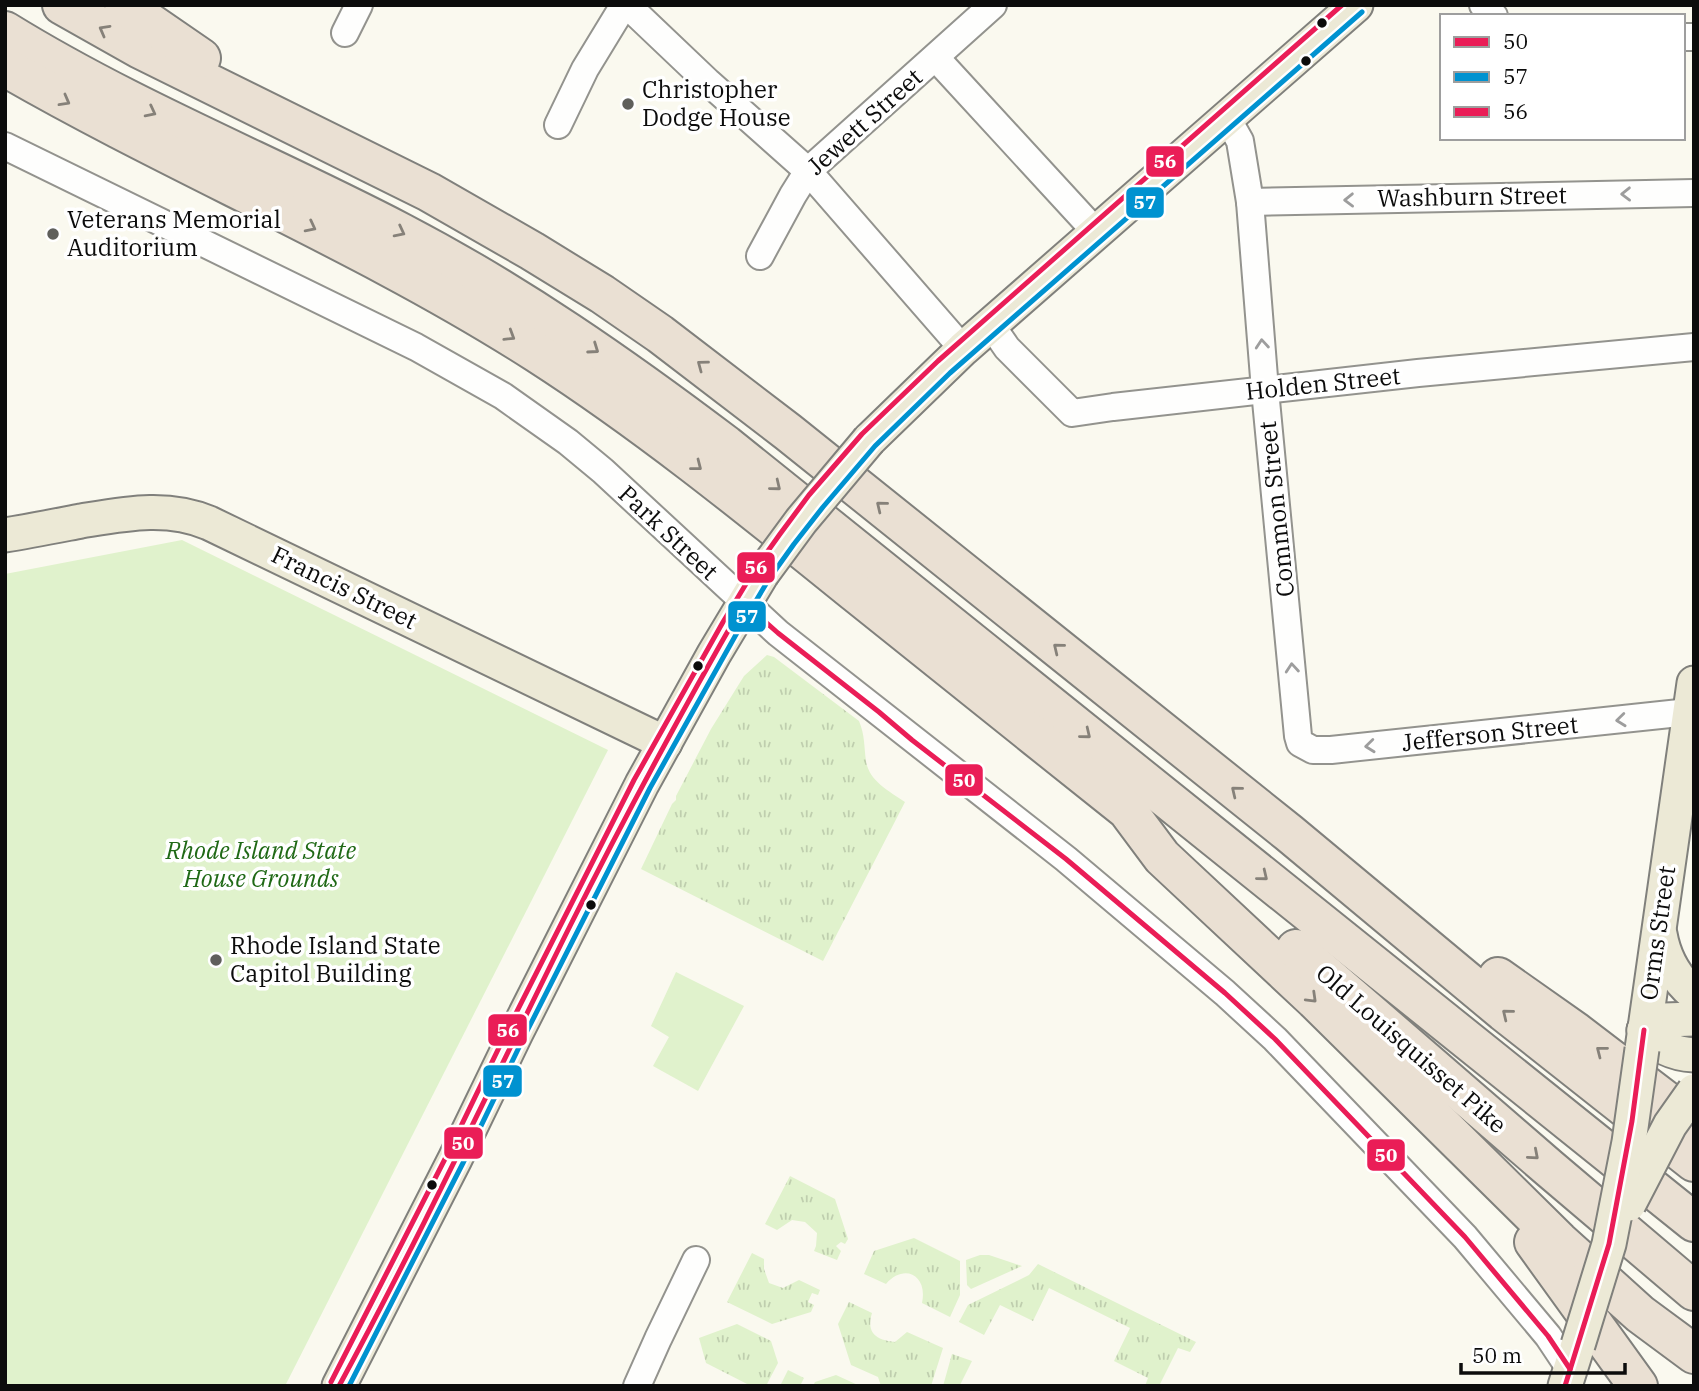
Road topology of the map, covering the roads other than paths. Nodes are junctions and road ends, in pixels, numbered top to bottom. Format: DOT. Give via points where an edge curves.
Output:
graph roads {
  1 [pos="62,5"];
  2 [pos="124,5"];
  3 [pos="359,5"];
  4 [pos="626,5"];
  5 [pos="993,5"];
  6 [pos="1356,5"];
  7 [pos="5,31"];
  8 [pos="345,33"];
  9 [pos="936,58"];
  10 [pos="5,67"];
  11 [pos="1227,118"];
  12 [pos="558,125"];
  13 [pos="319,137"];
  14 [pos="5,146"];
  15 [pos="808,171"];
  16 [pos="1694,193"];
  17 [pos="1250,202"];
  18 [pos="1096,232"];
  19 [pos="760,256"];
  20 [pos="991,325"];
  21 [pos="1694,347"];
  22 [pos="963,349"];
  23 [pos="1265,390"];
  24 [pos="5,535"];
  25 [pos="744,603"];
  26 [pos="1691,698"];
  27 [pos="1298,736"];
  28 [pos="665,743"];
  29 [pos="1126,810"];
  30 [pos="1289,834"];
  31 [pos="1658,928"];
  32 [pos="1694,994"];
  33 [pos="1694,1019"];
  34 [pos="1643,1040"];
  35 [pos="1694,1055"];
  36 [pos="1694,1091"];
  37 [pos="1694,1122"];
  38 [pos="1470,1152"];
  39 [pos="1694,1162"];
  40 [pos="1694,1222"];
  41 [pos="1609,1244"];
  42 [pos="696,1261"];
  43 [pos="1694,1291"];
  44 [pos="1694,1354"];
  45 [pos="1571,1367"];
  46 [pos="339,1386"];
  47 [pos="637,1386"];
  48 [pos="1638,1386"];
  13 -- 1 [label="highway, one-way" via="139,49"];
  2 -- 13 [label="highway"];
  3 -- 8 [label="street"];
  4 -- 12 [label="street" via="585,69"];
  4 -- 15 [label="street"];
  5 -- 9 [label="street, Jewett Street"];
  6 -- 11 [label="main road"];
  7 -- 40 [label="highway, one-way" via="142,108 432,249 624,369 726,445"];
  9 -- 15 [label="street, Jewett Street"];
  9 -- 18 [label="street"];
  10 -- 29 [label="highway, one-way" via="122,132 433,290 572,376 701,470"];
  11 -- 17 [label="street, Common Street" via="1240,141"];
  11 -- 18 [label="main road"];
  30 -- 13 [label="highway, one-way" via="799,440 660,334 533,251"];
  14 -- 25 [label="street, Park Street" via="416,347 503,396 586,457"];
  15 -- 19 [label="street, Jewett Street"];
  15 -- 22 [label="street"];
  16 -- 17 [label="street, Washburn Street, one-way"];
  23 -- 17 [label="street, Common Street, one-way"];
  18 -- 20 [label="main road"];
  20 -- 22 [label="main road"];
  20 -- 23 [label="street, Holden Street" via="1007,348 1072,413"];
  21 -- 23 [label="street, Holden Street"];
  22 -- 25 [label="main road, bridge" via="869,440 801,521"];
  27 -- 23 [label="street, Common Street, one-way"];
  24 -- 28 [label="main road, Francis Street" via="137,512 195,518"];
  25 -- 28 [label="main road"];
  25 -- 45 [label="street, Park Street" via="1066,859 1275,1039 1465,1237"];
  26 -- 27 [label="street, Jefferson Street, one-way" via="1331,751 1313,750 1300,743"];
  26 -- 31 [label="main road, Orms Street"];
  28 -- 46 [label="main road"];
  29 -- 38 [label="highway, one-way" via="1162,857"];
  29 -- 43 [label="highway, Old Louisquisset Pike, one-way" via="1266,923"];
  37 -- 30 [label="highway, one-way" via="1533,1001"];
  39 -- 30 [label="highway, one-way"];
  31 -- 32 [label="main road" via="1671,968"];
  31 -- 34 [label="main road, Orms Street"];
  33 -- 34 [label="main road" via="1664,1020"];
  34 -- 35 [label="main road"];
  34 -- 41 [label="main road, Orms Street, bridge"];
  36 -- 41 [label="main road, bridge" via="1661,1139"];
  38 -- 44 [label="highway" via="1610,1289"];
  38 -- 48 [label="highway"];
  41 -- 45 [label="main road, Orms Street, bridge"];
  42 -- 47 [label="street"];
}
